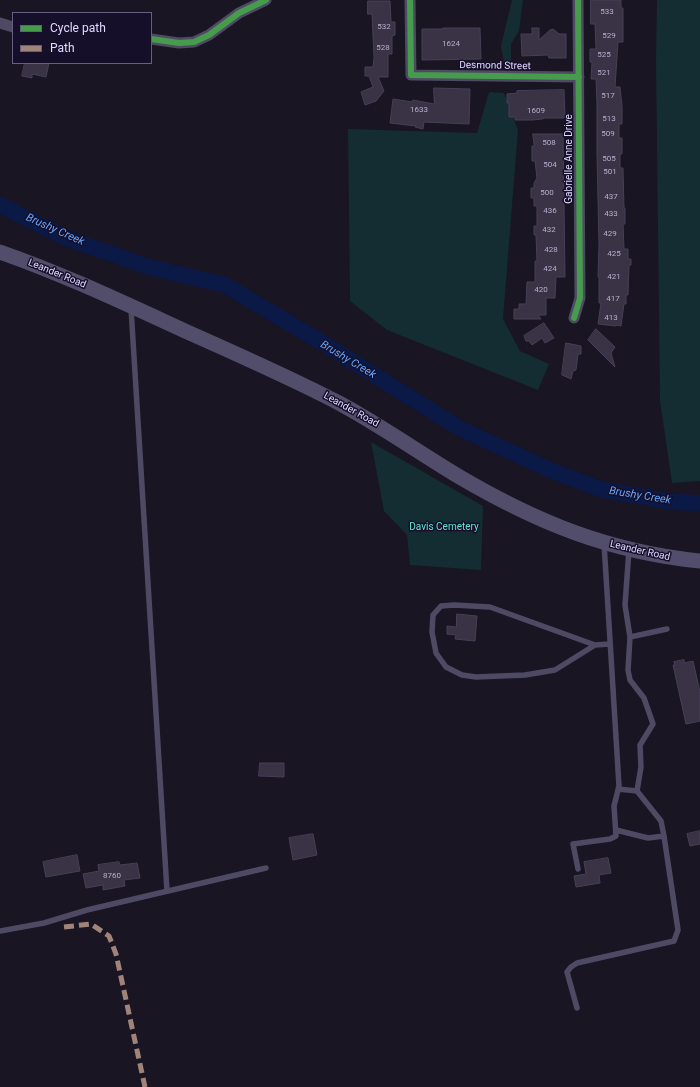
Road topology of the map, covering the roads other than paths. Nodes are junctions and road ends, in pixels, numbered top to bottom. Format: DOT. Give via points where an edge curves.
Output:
graph roads {
  1 [pos="266,0"];
  2 [pos="410,0"];
  3 [pos="578,0"];
  4 [pos="0,23"];
  5 [pos="12,27"];
  6 [pos="152,39"];
  7 [pos="578,77"];
  8 [pos="0,252"];
  9 [pos="130,306"];
  10 [pos="574,318"];
  11 [pos="604,543"];
  12 [pos="629,550"];
  13 [pos="700,561"];
  14 [pos="667,629"];
  15 [pos="630,637"];
  16 [pos="610,644"];
  17 [pos="595,645"];
  18 [pos="618,789"];
  19 [pos="637,791"];
  20 [pos="616,830"];
  21 [pos="664,836"];
  22 [pos="266,868"];
  23 [pos="578,870"];
  24 [pos="167,891"];
  25 [pos="0,931"];
  26 [pos="577,1008"];
  1 -- 6 [label="street" via="194,42"];
  2 -- 7 [label="street, Desmond Street" via="411,75"];
  3 -- 7 [label="street, Gabrielle Anne Drive"];
  4 -- 5 [label="street"];
  7 -- 10 [label="street, Gabrielle Anne Drive" via="580,298"];
  8 -- 9 [label="main road, Leander Road" via="80,283"];
  9 -- 11 [label="main road, Leander Road" via="340,404 504,501 575,534"];
  9 -- 24 [label="lane"];
  11 -- 12 [label="main road, Leander Road"];
  11 -- 16 [label="lane"];
  12 -- 13 [label="main road, Leander Road"];
  12 -- 15 [label="lane" via="625,605"];
  14 -- 15 [label="lane"];
  15 -- 19 [label="lane" via="630,680 644,698 653,724 640,745 641,767"];
  16 -- 17 [label="lane"];
  16 -- 18 [label="lane"];
  17 -- 17 [label="lane" via="555,670 525,675 462,675 446,667 436,653 432,632 433,615 441,606 490,608"];
  18 -- 19 [label="lane"];
  18 -- 20 [label="lane" via="614,806"];
  19 -- 21 [label="lane" via="661,821"];
  20 -- 21 [label="lane" via="648,838"];
  20 -- 23 [label="lane" via="616,836 610,839 573,844"];
  21 -- 26 [label="lane" via="678,930 674,941 577,962 567,972"];
  22 -- 24 [label="lane"];
  24 -- 25 [label="lane" via="44,923"];
}
